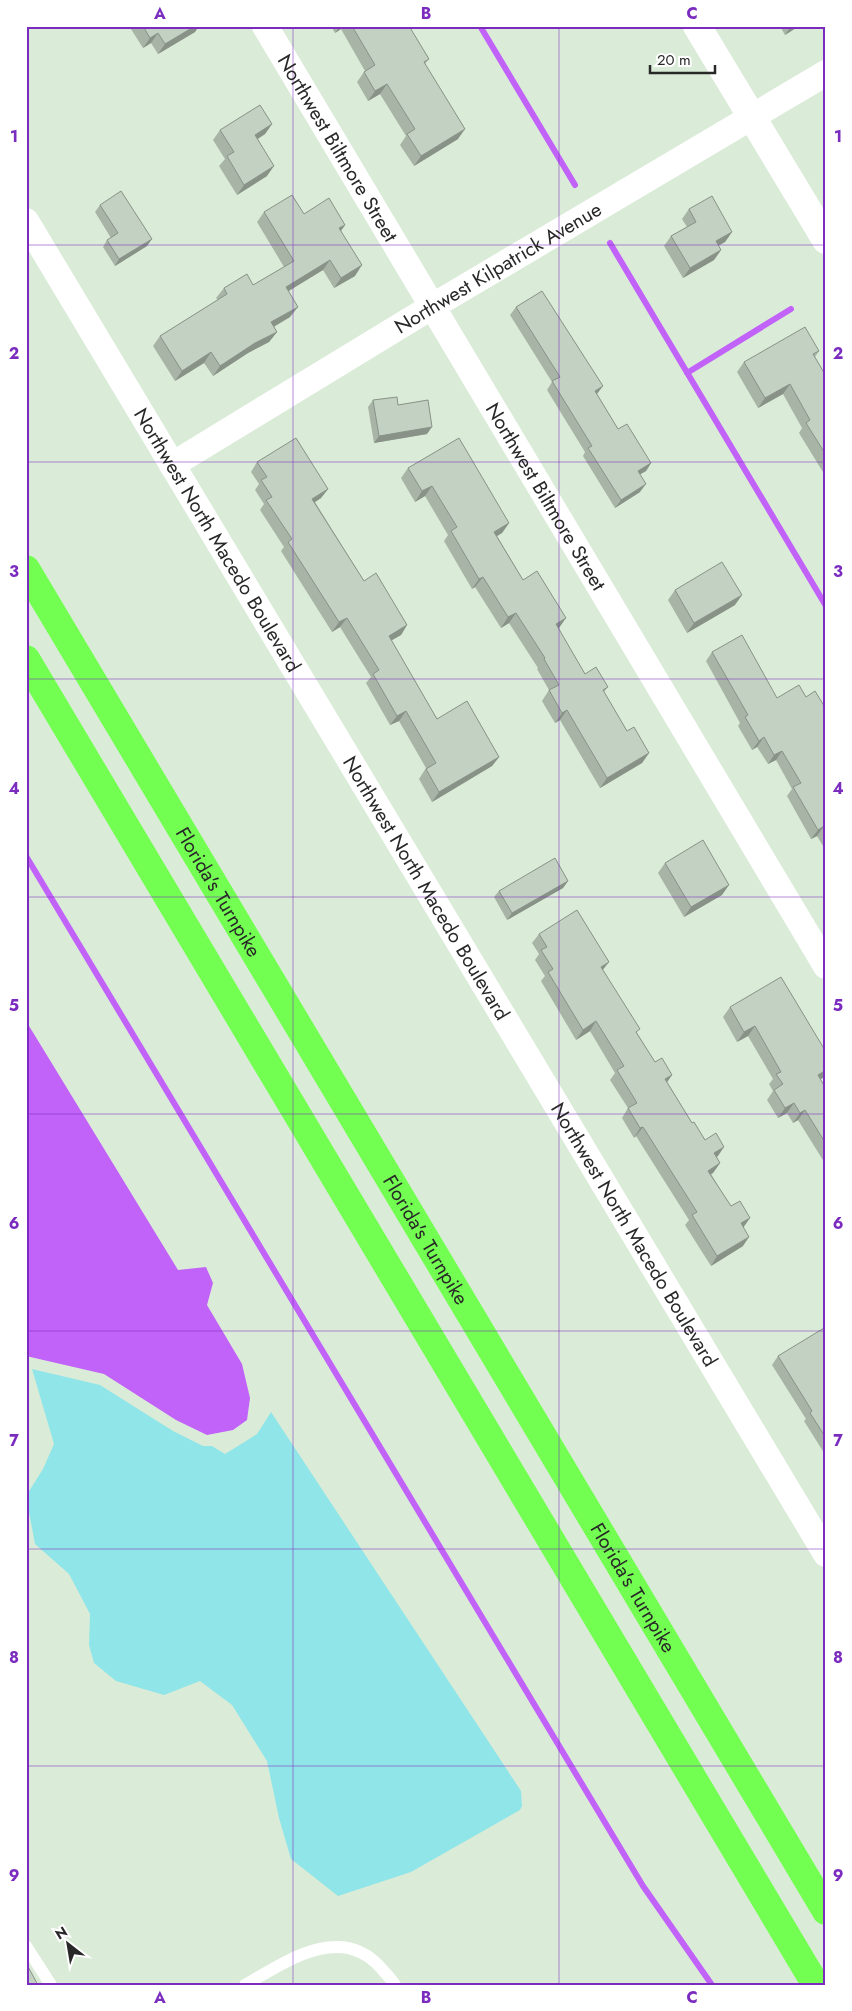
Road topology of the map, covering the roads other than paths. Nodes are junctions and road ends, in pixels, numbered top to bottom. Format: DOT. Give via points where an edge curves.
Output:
graph roads {
  1 [pos="265,26"];
  2 [pos="697,26"];
  3 [pos="826,73"];
  4 [pos="752,117"];
  5 [pos="26,221"];
  6 [pos="826,240"];
  7 [pos="433,306"];
  8 [pos="172,465"];
  9 [pos="26,569"];
  10 [pos="26,659"];
  11 [pos="826,966"];
  12 [pos="826,1554"];
  13 [pos="826,1911"];
  14 [pos="26,1946"];
  15 [pos="51,1985"];
  16 [pos="244,1985"];
  17 [pos="395,1985"];
  18 [pos="816,1985"];
  1 -- 7 [label="street, Northwest Biltmore Street"];
  2 -- 4 [label="main road"];
  3 -- 4 [label="street, Northwest Kilpatrick Avenue"];
  4 -- 6 [label="main road"];
  4 -- 7 [label="street, Northwest Kilpatrick Avenue"];
  5 -- 8 [label="street, Northwest North Macedo Boulevard"];
  7 -- 8 [label="street, Northwest Kilpatrick Avenue"];
  7 -- 11 [label="street, Northwest Biltmore Street"];
  8 -- 12 [label="street, Northwest North Macedo Boulevard"];
  9 -- 13 [label="highway, Florida's Turnpike"];
  10 -- 18 [label="highway"];
  14 -- 15 [label="lane"];
  16 -- 17 [label="lane" via="290,1959 323,1947 356,1949 372,1958"];
}
